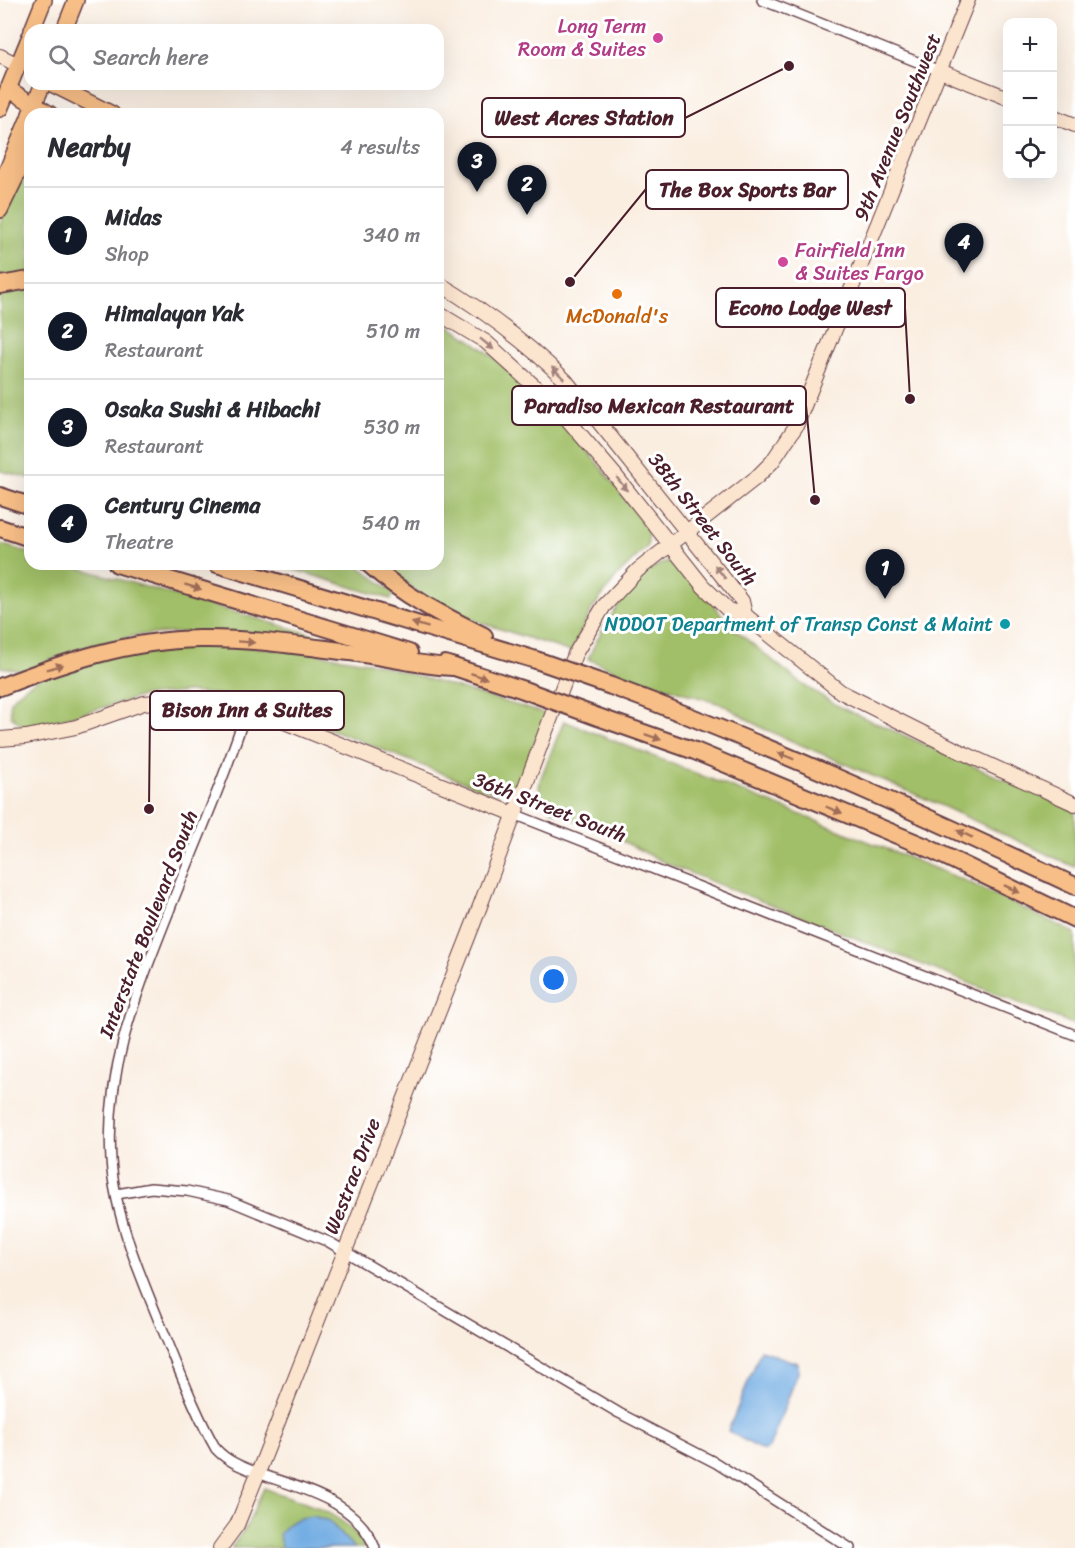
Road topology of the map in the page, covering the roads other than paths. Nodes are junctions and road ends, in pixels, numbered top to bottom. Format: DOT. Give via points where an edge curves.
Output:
graph roads {
  1 [pos="44,0"];
  2 [pos="76,0"];
  3 [pos="762,0"];
  4 [pos="968,0"];
  5 [pos="34,24"];
  6 [pos="66,24"];
  7 [pos="0,56"];
  8 [pos="24,68"];
  9 [pos="940,71"];
  10 [pos="4,87"];
  11 [pos="41,90"];
  12 [pos="64,90"];
  13 [pos="1003,96"];
  14 [pos="28,108"];
  15 [pos="33,108"];
  16 [pos="100,108"];
  17 [pos="0,109"];
  18 [pos="1057,118"];
  19 [pos="1075,125"];
  20 [pos="24,130"];
  21 [pos="24,160"];
  22 [pos="0,187"];
  23 [pos="0,210"];
  24 [pos="24,281"];
  25 [pos="0,285"];
  26 [pos="444,287"];
  27 [pos="444,317"];
  28 [pos="0,494"];
  29 [pos="24,495"];
  30 [pos="24,504"];
  31 [pos="0,528"];
  32 [pos="688,532"];
  33 [pos="24,535"];
  34 [pos="670,545"];
  35 [pos="137,570"];
  36 [pos="238,570"];
  37 [pos="377,570"];
  38 [pos="745,615"];
  39 [pos="531,658"];
  40 [pos="454,667"];
  41 [pos="0,687"];
  42 [pos="247,708"];
  43 [pos="1,737"];
  44 [pos="1075,804"];
  45 [pos="514,814"];
  46 [pos="1075,886"];
  47 [pos="1075,920"];
  48 [pos="1075,1035"];
  49 [pos="117,1194"];
  50 [pos="344,1251"];
  51 [pos="258,1473"];
  52 [pos="220,1548"];
  53 [pos="375,1548"];
  54 [pos="850,1548"];
  1 -- 5 [label="main road"];
  2 -- 6 [label="main road"];
  3 -- 9 [label="street"];
  4 -- 9 [label="street, 9th Avenue Southwest"];
  7 -- 8 [label="street"];
  8 -- 10 [label="main road"];
  9 -- 13 [label="street"];
  9 -- 32 [label="street, 9th Avenue Southwest" via="796,426 757,477"];
  10 -- 14 [label="main road"];
  10 -- 17 [label="main road"];
  11 -- 15 [label="main road"];
  12 -- 16 [label="main road"];
  18 -- 19 [label="street"];
  20 -- 22 [label="main road"];
  21 -- 23 [label="main road"];
  24 -- 25 [label="highway"];
  32 -- 26 [label="street, 38th Street South, one-way" via="566,381 501,324"];
  27 -- 34 [label="street, 38th Street South, one-way" via="486,342 556,406"];
  28 -- 29 [label="highway"];
  28 -- 30 [label="highway"];
  31 -- 33 [label="highway"];
  32 -- 34 [label="street, 9th Avenue Southwest"];
  38 -- 32 [label="street, 38th Street South, one-way" via="742,601"];
  34 -- 38 [label="street, 38th Street South" via="728,610"];
  34 -- 45 [label="street, Westrac Drive" via="631,577 604,606 584,637"];
  35 -- 40 [label="highway, one-way"];
  39 -- 36 [label="highway, one-way"];
  37 -- 39 [label="highway" via="418,603"];
  38 -- 44 [label="street, 38th Street South" via="841,692"];
  46 -- 39 [label="highway, one-way, bridge" via="924,815 709,723"];
  41 -- 40 [label="highway, one-way" via="102,653 150,643 200,639 283,644 368,654 421,666"];
  40 -- 47 [label="highway, one-way, bridge" via="695,752 926,847"];
  42 -- 43 [label="street, 36th Street South" via="190,699 144,703 76,727"];
  42 -- 45 [label="street, 36th Street South"];
  42 -- 49 [label="street, Interstate Boulevard South" via="125,1027 111,1096 111,1162"];
  45 -- 48 [label="street, 36th Street South"];
  45 -- 50 [label="street, Westrac Drive"];
  49 -- 50 [label="street" via="151,1188 228,1200"];
  49 -- 51 [label="street, Interstate Boulevard South" via="134,1256 210,1438 222,1456"];
  50 -- 51 [label="street, Westrac Drive"];
  50 -- 54 [label="street" via="619,1413 716,1463"];
  51 -- 52 [label="street, Westrac Drive" via="237,1525"];
  51 -- 53 [label="street, Interstate Boulevard South" via="347,1510 362,1523"];
}
